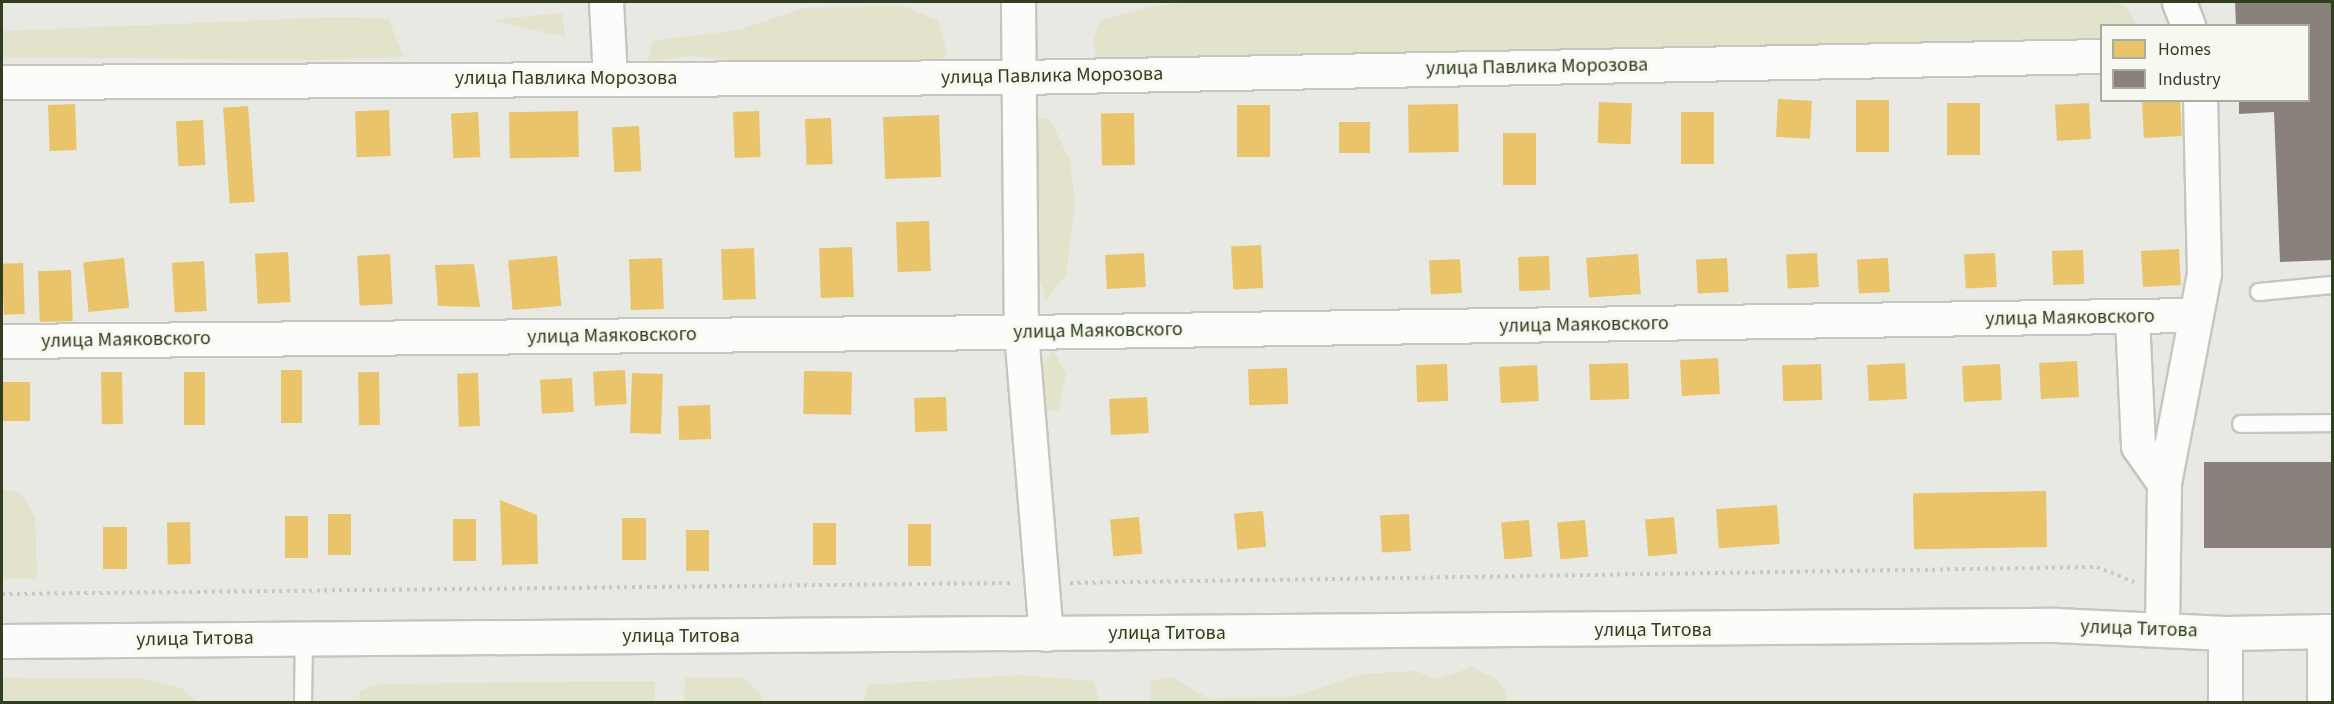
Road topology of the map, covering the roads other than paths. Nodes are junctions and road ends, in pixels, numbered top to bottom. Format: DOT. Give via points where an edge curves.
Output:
graph roads {
  1 [pos="606,2"];
  2 [pos="1018,2"];
  3 [pos="2179,2"];
  4 [pos="2187,24"];
  5 [pos="2100,56"];
  6 [pos="1019,77"];
  7 [pos="610,78"];
  8 [pos="2,82"];
  9 [pos="2200,102"];
  10 [pos="2332,285"];
  11 [pos="2259,292"];
  12 [pos="2194,315"];
  13 [pos="2132,318"];
  14 [pos="1021,332"];
  15 [pos="2,341"];
  16 [pos="2332,423"];
  17 [pos="2241,424"];
  18 [pos="2164,483"];
  19 [pos="2162,628"];
  20 [pos="2328,631"];
  21 [pos="2226,633"];
  22 [pos="1046,634"];
  23 [pos="304,637"];
  24 [pos="2,641"];
  25 [pos="303,702"];
  26 [pos="2225,702"];
  27 [pos="2324,702"];
  1 -- 7 [label="street"];
  2 -- 6 [label="street"];
  3 -- 4 [label="street"];
  5 -- 6 [label="street, улица Павлика Морозова"];
  6 -- 7 [label="street, улица Павлика Морозова"];
  6 -- 14 [label="street"];
  7 -- 8 [label="street, улица Павлика Морозова"];
  9 -- 12 [label="street" via="2204,273"];
  10 -- 11 [label="lane"];
  12 -- 13 [label="street, улица Маяковского"];
  12 -- 18 [label="street"];
  13 -- 14 [label="street, улица Маяковского"];
  13 -- 18 [label="street" via="2138,446"];
  14 -- 15 [label="street, улица Маяковского"];
  14 -- 22 [label="street"];
  16 -- 17 [label="lane"];
  18 -- 19 [label="street"];
  19 -- 21 [label="street, улица Титова"];
  19 -- 22 [label="street, улица Титова"];
  20 -- 21 [label="street, улица Титова"];
  20 -- 27 [label="street"];
  21 -- 26 [label="street"];
  22 -- 23 [label="street, улица Титова"];
  23 -- 24 [label="street, улица Титова"];
  23 -- 25 [label="lane"];
}
